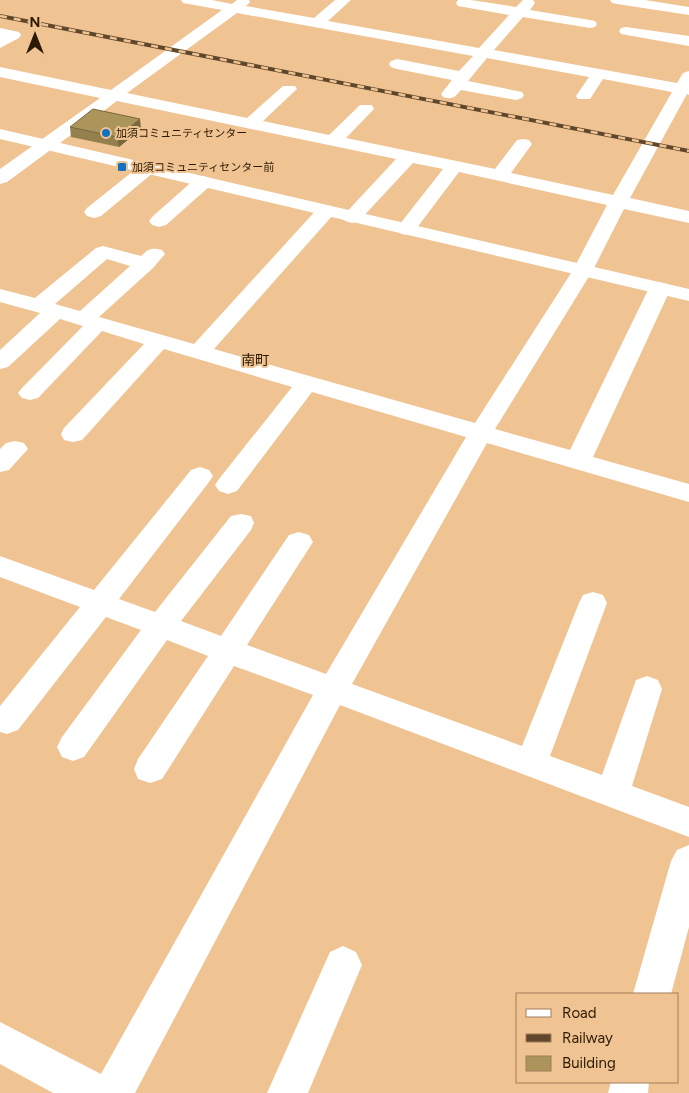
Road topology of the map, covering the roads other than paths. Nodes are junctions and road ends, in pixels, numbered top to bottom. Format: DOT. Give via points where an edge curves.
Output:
graph roads {
  1 [pos="188,0"];
  2 [pos="344,0"];
  3 [pos="531,0"];
  4 [pos="617,0"];
  5 [pos="463,3"];
  6 [pos="240,4"];
  7 [pos="689,11"];
  8 [pos="519,13"];
  9 [pos="317,23"];
  10 [pos="590,24"];
  11 [pos="626,31"];
  12 [pos="0,32"];
  13 [pos="689,41"];
  14 [pos="0,43"];
  15 [pos="483,52"];
  16 [pos="397,64"];
  17 [pos="0,72"];
  18 [pos="599,74"];
  19 [pos="686,79"];
  20 [pos="456,85"];
  21 [pos="290,89"];
  22 [pos="516,94"];
  23 [pos="115,96"];
  24 [pos="584,96"];
  25 [pos="366,109"];
  26 [pos="250,124"];
  27 [pos="0,134"];
  28 [pos="333,142"];
  29 [pos="523,144"];
  30 [pos="48,145"];
  31 [pos="408,157"];
  32 [pos="455,166"];
  33 [pos="148,168"];
  34 [pos="499,176"];
  35 [pos="0,178"];
  36 [pos="203,182"];
  37 [pos="618,202"];
  38 [pos="326,211"];
  39 [pos="94,212"];
  40 [pos="352,217"];
  41 [pos="689,218"];
  42 [pos="160,221"];
  43 [pos="406,229"];
  44 [pos="583,270"];
  45 [pos="660,288"];
  46 [pos="689,294"];
  47 [pos="0,295"];
  48 [pos="47,308"];
  49 [pos="91,321"];
  50 [pos="160,340"];
  51 [pos="200,351"];
  52 [pos="0,362"];
  53 [pos="307,383"];
  54 [pos="30,393"];
  55 [pos="72,434"];
  56 [pos="480,434"];
  57 [pos="578,461"];
  58 [pos="200,476"];
  59 [pos="228,485"];
  60 [pos="689,493"];
  61 [pos="241,523"];
  62 [pos="299,542"];
  63 [pos="0,566"];
  64 [pos="100,603"];
  65 [pos="592,603"];
  66 [pos="161,626"];
  67 [pos="229,651"];
  68 [pos="333,689"];
  69 [pos="647,689"];
  70 [pos="7,721"];
  71 [pos="73,747"];
  72 [pos="531,763"];
  73 [pos="150,769"];
  74 [pos="613,793"];
  75 [pos="689,822"];
  76 [pos="689,860"];
  77 [pos="343,965"];
  78 [pos="652,993"];
  79 [pos="0,1042"];
  80 [pos="94,1093"];
  81 [pos="113,1093"];
  82 [pos="287,1093"];
  1 -- 6 [label="street"];
  2 -- 9 [label="street"];
  3 -- 8 [label="street"];
  4 -- 7 [label="street"];
  5 -- 8 [label="street"];
  6 -- 9 [label="street"];
  6 -- 23 [label="street"];
  8 -- 10 [label="street"];
  8 -- 15 [label="street"];
  9 -- 15 [label="street"];
  11 -- 13 [label="street"];
  12 -- 14 [label="street" via="14,35"];
  15 -- 18 [label="street"];
  15 -- 20 [label="street"];
  16 -- 20 [label="street"];
  17 -- 23 [label="street"];
  18 -- 19 [label="street"];
  18 -- 24 [label="street"];
  19 -- 37 [label="street"];
  20 -- 22 [label="street"];
  21 -- 26 [label="street"];
  23 -- 26 [label="street"];
  23 -- 30 [label="street"];
  25 -- 28 [label="street"];
  26 -- 28 [label="street"];
  27 -- 30 [label="street"];
  28 -- 31 [label="street"];
  29 -- 34 [label="street"];
  30 -- 33 [label="street"];
  30 -- 35 [label="street"];
  31 -- 32 [label="street"];
  31 -- 40 [label="street"];
  32 -- 34 [label="street"];
  32 -- 43 [label="street"];
  33 -- 36 [label="street"];
  33 -- 39 [label="street"];
  34 -- 37 [label="street"];
  36 -- 38 [label="street"];
  36 -- 42 [label="street"];
  37 -- 41 [label="street"];
  37 -- 44 [label="street"];
  38 -- 40 [label="street"];
  38 -- 51 [label="street"];
  40 -- 43 [label="street"];
  43 -- 44 [label="street"];
  44 -- 45 [label="street"];
  44 -- 56 [label="street"];
  45 -- 46 [label="street"];
  45 -- 57 [label="street"];
  47 -- 48 [label="street"];
  48 -- 49 [label="street"];
  48 -- 49 [label="street" via="103,252 152,258"];
  48 -- 52 [label="street"];
  49 -- 50 [label="street"];
  49 -- 54 [label="street"];
  50 -- 51 [label="street"];
  50 -- 55 [label="street"];
  51 -- 53 [label="street"];
  53 -- 56 [label="street"];
  53 -- 59 [label="street"];
  56 -- 57 [label="street"];
  56 -- 68 [label="street"];
  57 -- 60 [label="street"];
  58 -- 64 [label="street"];
  61 -- 66 [label="street"];
  62 -- 67 [label="street"];
  63 -- 64 [label="street"];
  64 -- 66 [label="street"];
  64 -- 70 [label="street"];
  65 -- 72 [label="street"];
  66 -- 67 [label="street"];
  66 -- 71 [label="street"];
  67 -- 68 [label="street"];
  67 -- 73 [label="street"];
  68 -- 72 [label="street"];
  68 -- 81 [label="street"];
  69 -- 74 [label="street"];
  72 -- 74 [label="street"];
  74 -- 75 [label="street"];
  76 -- 78 [label="street"];
  77 -- 82 [label="street"];
  79 -- 80 [label="street"];
}
